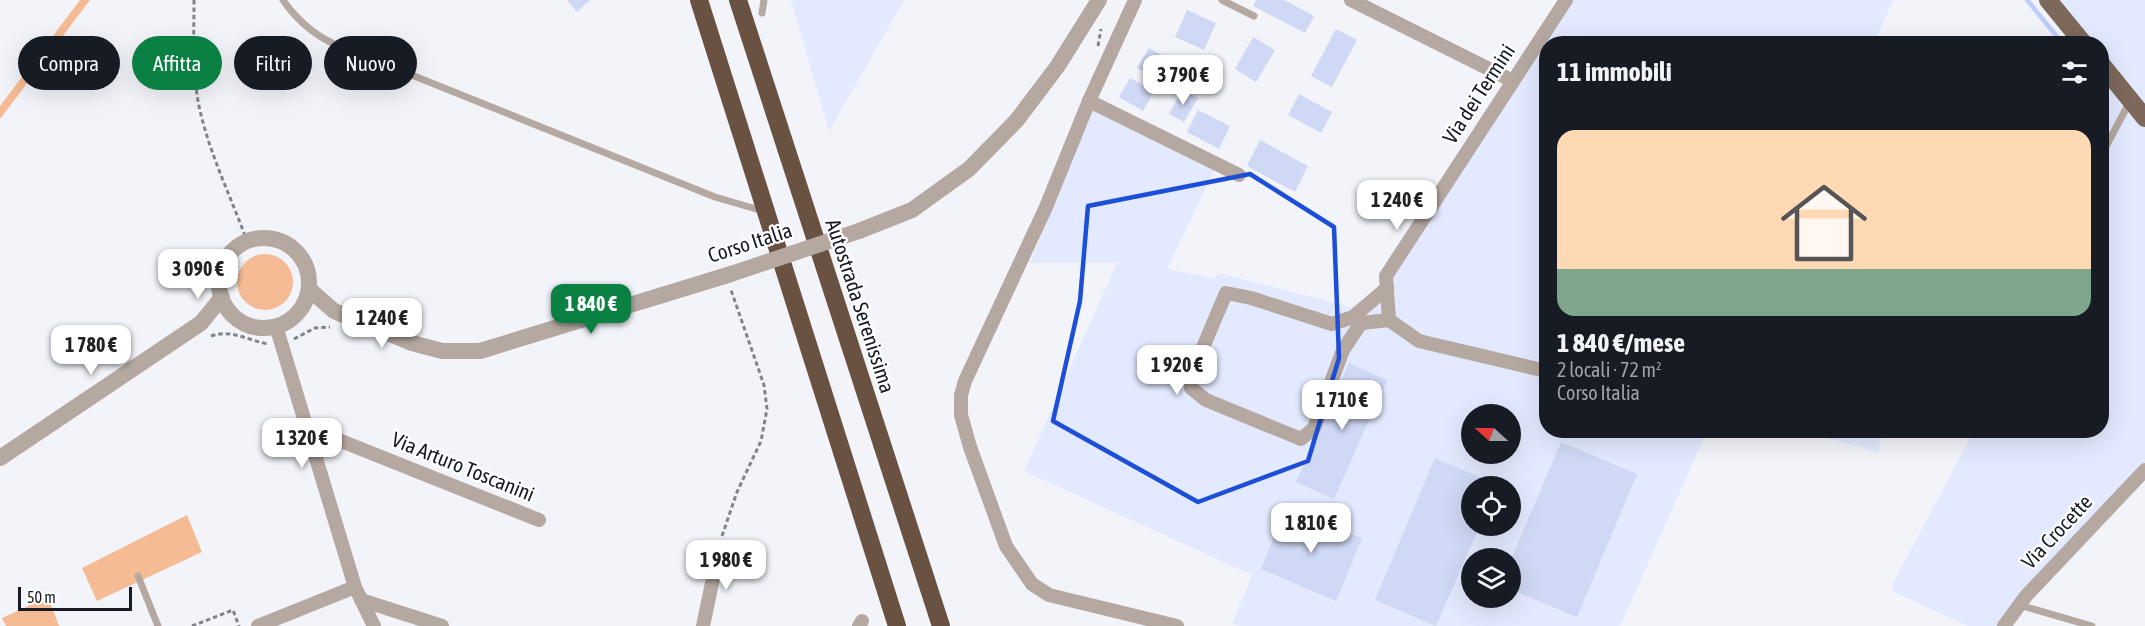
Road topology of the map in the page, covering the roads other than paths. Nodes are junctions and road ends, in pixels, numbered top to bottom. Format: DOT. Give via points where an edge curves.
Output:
graph roads {
  1 [pos="283,0"];
  2 [pos="699,0"];
  3 [pos="738,0"];
  4 [pos="764,0"];
  5 [pos="1135,0"];
  6 [pos="1222,0"];
  7 [pos="1351,0"];
  8 [pos="1566,0"];
  9 [pos="2048,0"];
  10 [pos="1098,1"];
  11 [pos="762,13"];
  12 [pos="1254,16"];
  13 [pos="1542,36"];
  14 [pos="2077,36"];
  15 [pos="1539,40"];
  16 [pos="2109,74"];
  17 [pos="1512,81"];
  18 [pos="2130,100"];
  19 [pos="1089,101"];
  20 [pos="2145,118"];
  21 [pos="2109,140"];
  22 [pos="1239,176"];
  23 [pos="767,212"];
  24 [pos="1387,288"];
  25 [pos="309,289"];
  26 [pos="222,297"];
  27 [pos="299,311"];
  28 [pos="236,318"];
  29 [pos="334,319"];
  30 [pos="1389,320"];
  31 [pos="276,326"];
  32 [pos="205,330"];
  33 [pos="1539,368"];
  34 [pos="306,428"];
  35 [pos="0,458"];
  36 [pos="2145,470"];
  37 [pos="538,520"];
  38 [pos="719,550"];
  39 [pos="138,576"];
  40 [pos="355,587"];
  41 [pos="361,600"];
  42 [pos="2019,605"];
  43 [pos="158,626"];
  44 [pos="258,626"];
  45 [pos="374,626"];
  46 [pos="442,626"];
  47 [pos="703,626"];
  48 [pos="897,626"];
  49 [pos="941,626"];
  50 [pos="1177,626"];
  51 [pos="2004,626"];
  52 [pos="2092,626"];
  1 -- 23 [label="lane" via="303,24 332,43 715,197"];
  2 -- 23 [label="highway"];
  3 -- 49 [label="highway, Autostrada Serenissima"];
  4 -- 11 [label="lane"];
  5 -- 19 [label="street"];
  6 -- 12 [label="lane"];
  7 -- 17 [label="street"];
  8 -- 13 [label="street, Via dei Termini"];
  9 -- 14 [label="main road"];
  10 -- 29 [label="street, Corso Italia, bridge" via="1057,67 1017,120 969,169 912,210 730,280 480,351 442,351"];
  15 -- 17 [label="street, Via dei Termini"];
  16 -- 18 [label="main road"];
  17 -- 24 [label="street, Via dei Termini" via="1386,276"];
  18 -- 20 [label="main road"];
  18 -- 21 [label="lane"];
  19 -- 22 [label="street"];
  19 -- 50 [label="street" via="1046,207 965,381 962,415 1006,546 1032,584 1049,595"];
  23 -- 48 [label="highway"];
  24 -- 30 [label="street, Via dei Termini"];
  24 -- 30 [label="street" via="1353,317 1332,324 1226,293 1193,371 1191,387 1206,400 1301,440 1314,428 1343,351 1361,323"];
  25 -- 26 [label="street" via="309,274 303,260 282,241 268,238 248,241 229,255 219,283"];
  25 -- 27 [label="street"];
  25 -- 29 [label="street, Corso Italia"];
  26 -- 28 [label="street"];
  26 -- 32 [label="street"];
  27 -- 29 [label="street, Corso Italia"];
  27 -- 31 [label="street"];
  28 -- 31 [label="street" via="262,328"];
  28 -- 32 [label="street"];
  30 -- 33 [label="street" via="1419,341"];
  31 -- 34 [label="street"];
  32 -- 35 [label="street"];
  34 -- 37 [label="street, Via Arturo Toscanini"];
  34 -- 40 [label="street"];
  36 -- 42 [label="street, Via Crocette"];
  38 -- 47 [label="street"];
  39 -- 43 [label="lane"];
  40 -- 41 [label="street"];
  40 -- 44 [label="street"];
  41 -- 45 [label="street"];
  41 -- 46 [label="street"];
  42 -- 51 [label="street, Via Crocette"];
  42 -- 52 [label="lane"];
}
